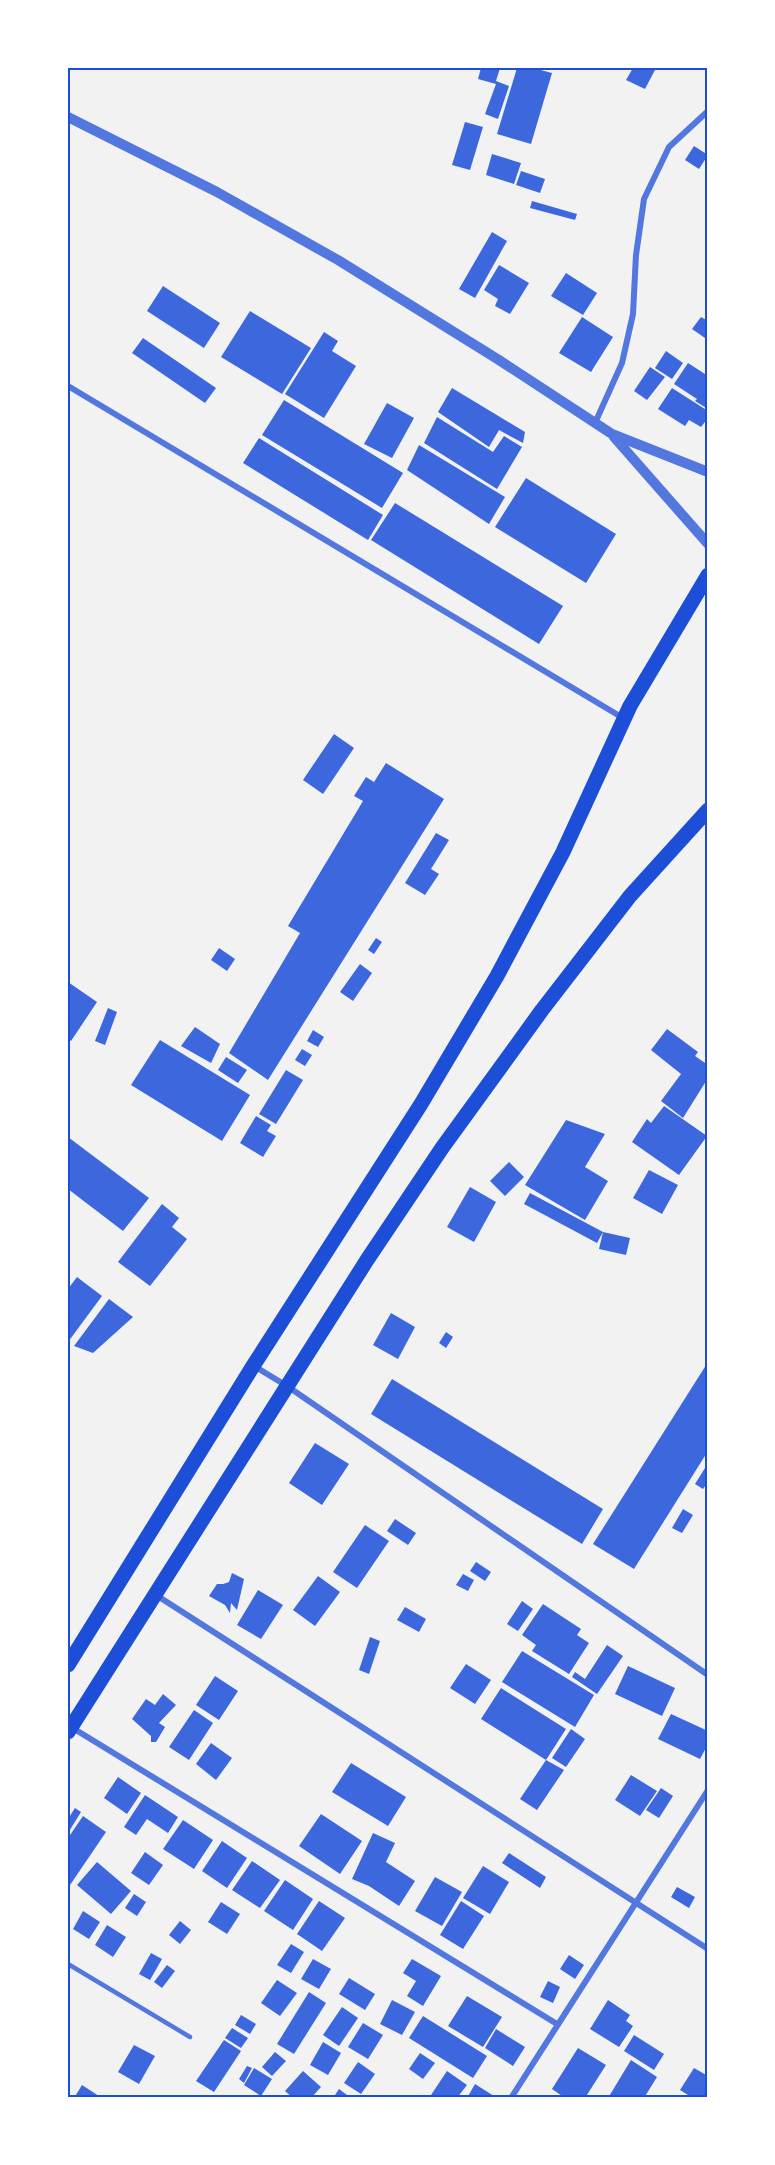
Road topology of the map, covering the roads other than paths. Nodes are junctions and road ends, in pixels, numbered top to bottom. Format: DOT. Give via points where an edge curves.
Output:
graph roads {
  1 [pos="708,111"];
  2 [pos="68,117"];
  3 [pos="68,386"];
  4 [pos="596,423"];
  5 [pos="612,434"];
  6 [pos="708,472"];
  7 [pos="708,544"];
  8 [pos="708,574"];
  9 [pos="625,720"];
  10 [pos="708,810"];
  11 [pos="253,1366"];
  12 [pos="287,1386"];
  13 [pos="156,1594"];
  14 [pos="68,1665"];
  15 [pos="708,1675"];
  16 [pos="68,1728"];
  17 [pos="708,1790"];
  18 [pos="636,1904"];
  19 [pos="708,1949"];
  20 [pos="68,1964"];
  21 [pos="557,2024"];
  22 [pos="190,2037"];
  23 [pos="511,2097"];
  1 -- 4 [label="street" via="669,147 644,199 633,314 622,363"];
  2 -- 4 [label="street" via="217,192 338,260"];
  3 -- 9 [label="street"];
  4 -- 5 [label="street"];
  5 -- 6 [label="street"];
  5 -- 7 [label="street"];
  8 -- 9 [label="main road"];
  9 -- 11 [label="main road" via="563,852 496,976 420,1104"];
  10 -- 12 [label="main road" via="630,896 542,1010 442,1148"];
  11 -- 12 [label="street"];
  11 -- 14 [label="main road"];
  12 -- 13 [label="main road"];
  12 -- 15 [label="street"];
  13 -- 16 [label="main road"];
  13 -- 18 [label="street"];
  16 -- 21 [label="street"];
  17 -- 18 [label="street"];
  18 -- 19 [label="street"];
  18 -- 21 [label="street"];
  20 -- 22 [label="lane"];
  21 -- 23 [label="street"];
}
